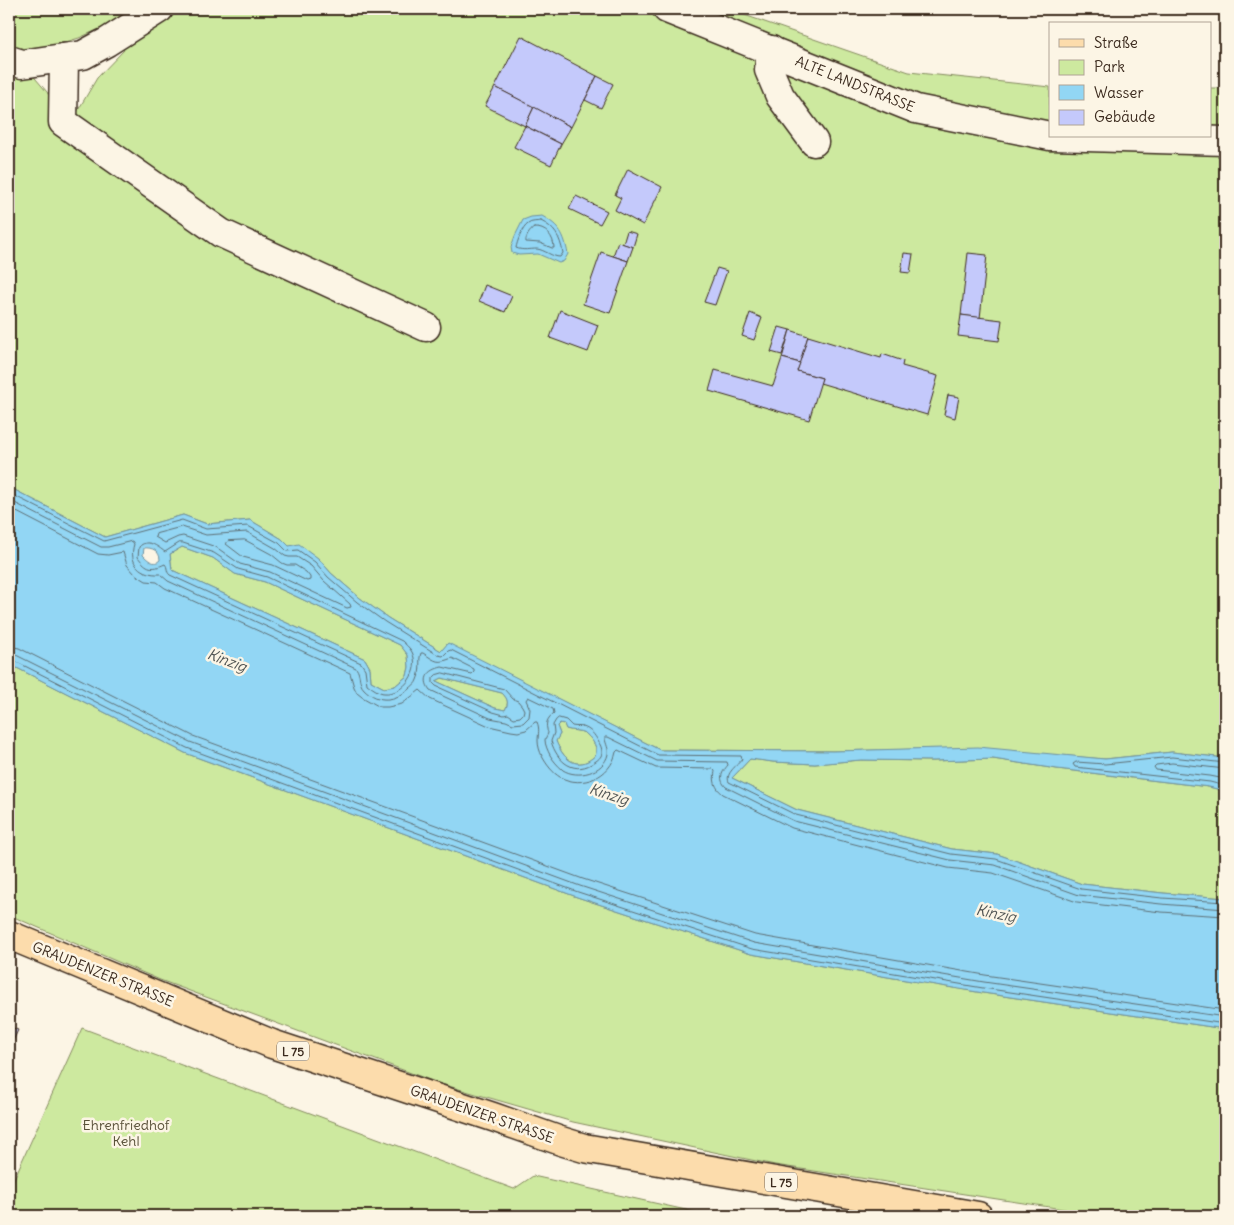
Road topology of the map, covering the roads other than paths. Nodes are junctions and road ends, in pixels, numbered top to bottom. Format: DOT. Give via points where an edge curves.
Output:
graph roads {
  1 [pos="159,9"];
  2 [pos="667,9"];
  3 [pos="771,50"];
  4 [pos="64,58"];
  5 [pos="9,60"];
  6 [pos="1049,136"];
  7 [pos="1121,138"];
  8 [pos="1225,141"];
  9 [pos="814,142"];
  10 [pos="426,327"];
  11 [pos="9,936"];
  12 [pos="978,1216"];
  1 -- 4 [label="street" via="107,42 83,54"];
  2 -- 3 [label="street, ALTE LANDSTRASSE"];
  3 -- 6 [label="street, ALTE LANDSTRASSE" via="916,109"];
  3 -- 9 [label="street" via="769,70 780,96"];
  4 -- 5 [label="street" via="22,64"];
  4 -- 10 [label="street" via="63,122 221,233"];
  7 -- 8 [label="street, ALTE LANDSTRASSE"];
  11 -- 12 [label="main road, GRAUDENZER STRASSE / L 75" via="272,1044 584,1148"];
}
